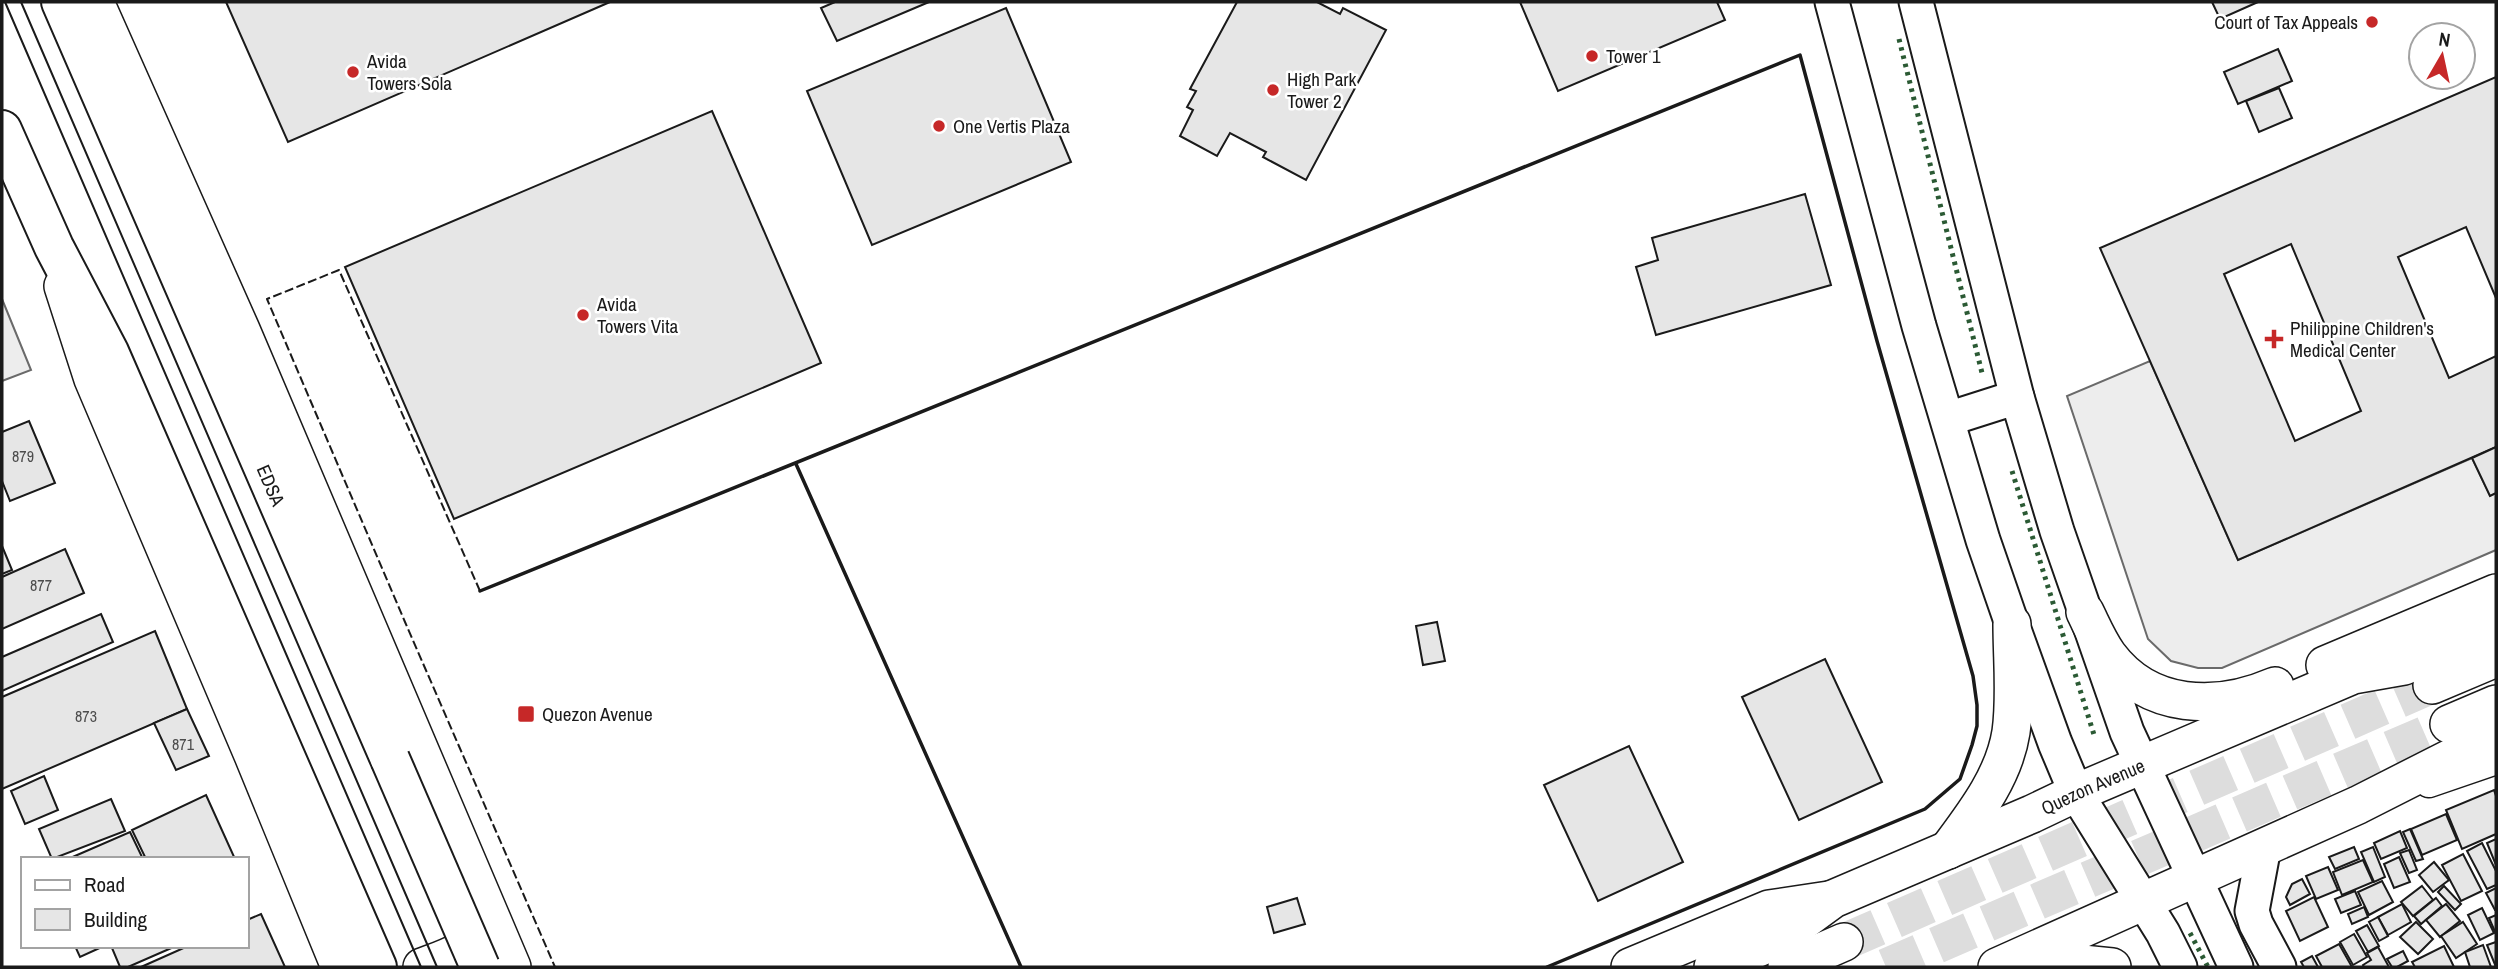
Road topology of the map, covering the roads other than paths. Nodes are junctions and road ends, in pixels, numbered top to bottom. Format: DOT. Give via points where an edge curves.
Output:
graph roads {
  1 [pos="61,2"];
  2 [pos="96,2"];
  3 [pos="1832,2"];
  4 [pos="1916,2"];
  5 [pos="2,130"];
  6 [pos="54,247"];
  7 [pos="2017,397"];
  8 [pos="1948,419"];
  9 [pos="2496,593"];
  10 [pos="2085,612"];
  11 [pos="2012,624"];
  12 [pos="2496,626"];
  13 [pos="2394,635"];
  14 [pos="2496,658"];
  15 [pos="2353,675"];
  16 [pos="2432,685"];
  17 [pos="2496,704"];
  18 [pos="2449,724"];
  19 [pos="2496,735"];
  20 [pos="2496,759"];
  21 [pos="2142,766"];
  22 [pos="2076,793"];
  23 [pos="2358,805"];
  24 [pos="2264,847"];
  25 [pos="1947,851"];
  26 [pos="2193,879"];
  27 [pos="1833,900"];
  28 [pos="2143,901"];
  29 [pos="490,914"];
  30 [pos="1844,942"];
  31 [pos="340,967"];
  32 [pos="377,967"];
  33 [pos="422,967"];
  34 [pos="480,967"];
  35 [pos="513,967"];
  36 [pos="1630,967"];
  37 [pos="1713,967"];
  38 [pos="1787,967"];
  39 [pos="1999,967"];
  40 [pos="2112,967"];
  41 [pos="2180,967"];
  42 [pos="2236,967"];
  43 [pos="2279,967"];
  1 -- 34 [label="highway, EDSA, bridge"];
  2 -- 29 [label="main road, EDSA"];
  3 -- 8 [label="main road"];
  4 -- 7 [label="main road"];
  5 -- 6 [label="highway"];
  6 -- 31 [label="main road" via="93,379"];
  6 -- 32 [label="highway" via="109,352"];
  7 -- 8 [label="main road"];
  7 -- 10 [label="main road"];
  8 -- 11 [label="main road"];
  9 -- 13 [label="main road, Quezon Avenue"];
  10 -- 13 [label="main road" via="2105,650 2129,676 2154,691 2189,701 2241,699"];
  10 -- 21 [label="main road"];
  11 -- 22 [label="main road"];
  11 -- 25 [label="main road" via="2013,711 2008,747 1993,782"];
  12 -- 15 [label="main road, Quezon Avenue" via="2404,666"];
  13 -- 15 [label="main road, Quezon Avenue"];
  14 -- 16 [label="main road"];
  15 -- 21 [label="main road, Quezon Avenue"];
  17 -- 18 [label="main road"];
  19 -- 23 [label="main road"];
  20 -- 23 [label="street"];
  21 -- 22 [label="main road, Quezon Avenue"];
  21 -- 26 [label="main road"];
  22 -- 25 [label="main road, Quezon Avenue"];
  22 -- 28 [label="main road"];
  23 -- 24 [label="main road"];
  24 -- 26 [label="main road"];
  24 -- 43 [label="main road" via="2252,911"];
  25 -- 27 [label="main road, Quezon Avenue"];
  26 -- 28 [label="main road"];
  26 -- 42 [label="main road"];
  27 -- 36 [label="main road, Quezon Avenue" via="1769,909"];
  27 -- 37 [label="main road, Quezon Avenue" via="1777,940"];
  28 -- 39 [label="main road"];
  28 -- 41 [label="main road"];
  29 -- 33 [label="main road" via="472,944"];
  29 -- 35 [label="main road, EDSA"];
  30 -- 38 [label="main road"];
  39 -- 40 [label="main road" via="2038,963"];
}
